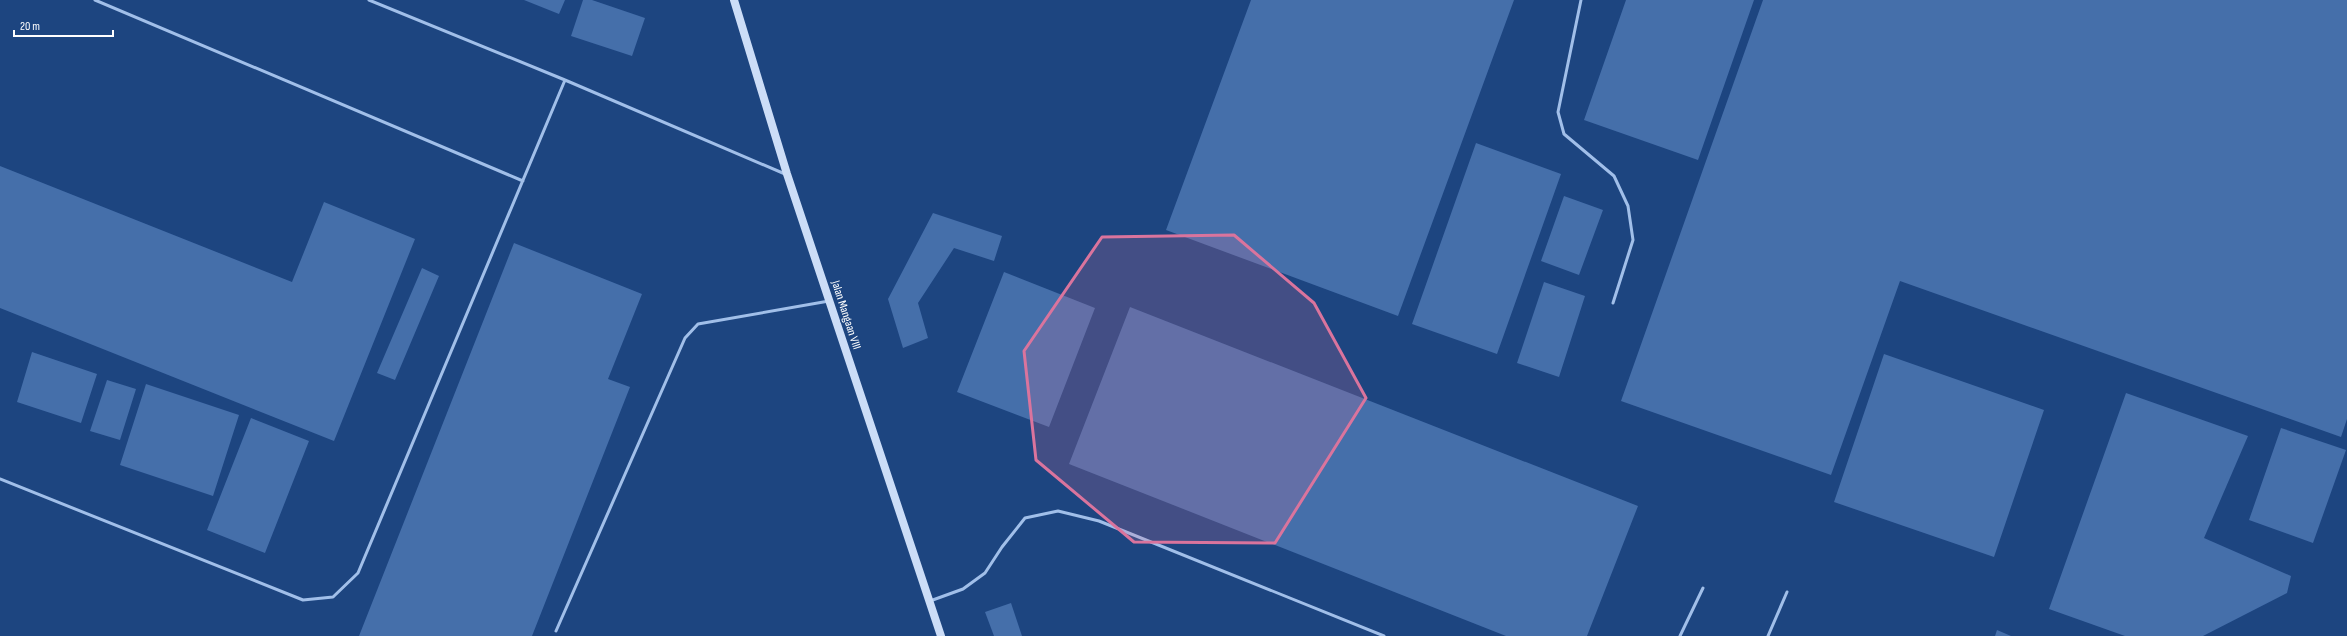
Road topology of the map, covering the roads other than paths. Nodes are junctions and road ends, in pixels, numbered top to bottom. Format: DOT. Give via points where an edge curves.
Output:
graph roads {
  1 [pos="95,0"];
  2 [pos="369,0"];
  3 [pos="734,0"];
  4 [pos="1581,0"];
  5 [pos="565,80"];
  6 [pos="787,174"];
  7 [pos="522,181"];
  8 [pos="829,301"];
  9 [pos="1613,303"];
  10 [pos="0,480"];
  11 [pos="1703,588"];
  12 [pos="1787,592"];
  13 [pos="928,602"];
  14 [pos="556,631"];
  15 [pos="941,636"];
  16 [pos="1384,636"];
  17 [pos="1680,636"];
  18 [pos="1768,636"];
  1 -- 7 [label="lane"];
  2 -- 5 [label="lane"];
  3 -- 6 [label="street, Jalan Mangaan VIII"];
  4 -- 9 [label="lane" via="1558,112 1564,134 1614,176 1628,206 1633,240"];
  5 -- 6 [label="lane"];
  5 -- 7 [label="lane"];
  6 -- 8 [label="street, Jalan Mangaan VIII"];
  7 -- 10 [label="lane" via="358,573 333,597 303,600"];
  8 -- 13 [label="street, Jalan Mangaan VIII"];
  8 -- 14 [label="lane" via="698,324 685,338"];
  11 -- 17 [label="lane"];
  12 -- 18 [label="lane"];
  13 -- 15 [label="street, Jalan Mangaan VIII"];
  13 -- 16 [label="lane" via="963,589 986,572 1025,518 1058,511 1099,521"];
}
